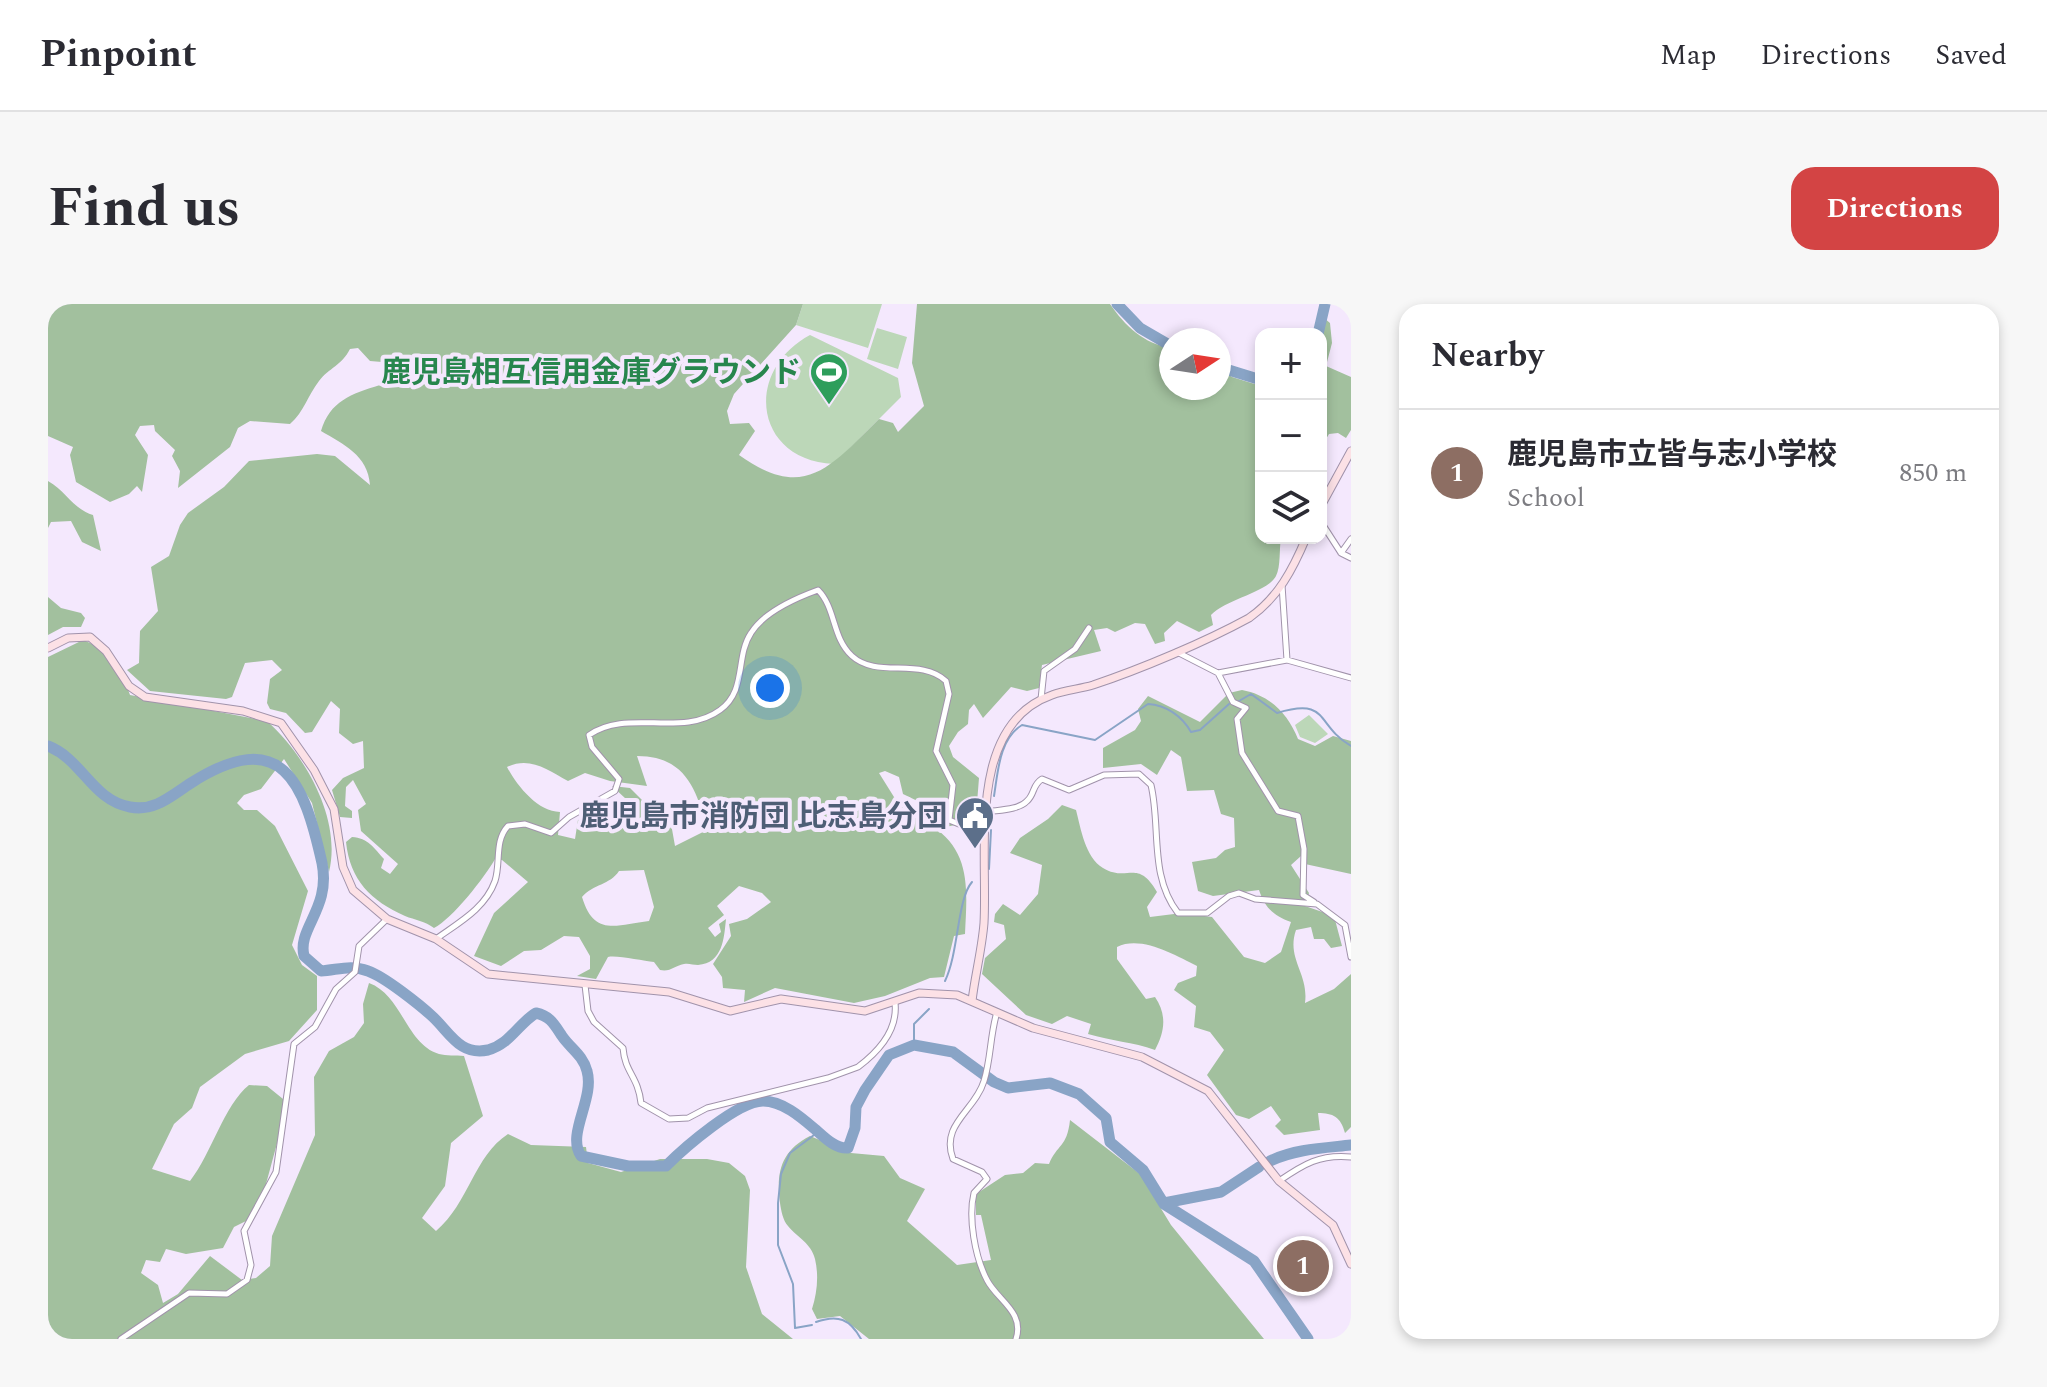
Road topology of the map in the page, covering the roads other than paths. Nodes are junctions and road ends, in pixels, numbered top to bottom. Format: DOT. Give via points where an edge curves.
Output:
graph roads {
  1 [pos="1351,451"];
  2 [pos="1327,495"];
  3 [pos="1327,531"];
  4 [pos="1351,539"];
  5 [pos="1303,544"];
  6 [pos="1341,553"];
  7 [pos="1351,558"];
  8 [pos="1282,584"];
  9 [pos="1089,628"];
  10 [pos="48,648"];
  11 [pos="1177,650"];
  12 [pos="1287,660"];
  13 [pos="1218,673"];
  14 [pos="1351,678"];
  15 [pos="1041,699"];
  16 [pos="987,812"];
  17 [pos="985,831"];
  18 [pos="1317,904"];
  19 [pos="387,919"];
  20 [pos="436,939"];
  21 [pos="1351,957"];
  22 [pos="585,985"];
  23 [pos="972,1001"];
  24 [pos="895,1003"];
  25 [pos="997,1012"];
  26 [pos="1351,1157"];
  27 [pos="1279,1181"];
  28 [pos="1351,1264"];
  29 [pos="121,1339"];
  30 [pos="1016,1339"];
  1 -- 2 [label="street"];
  3 -- 6 [label="street"];
  4 -- 6 [label="street"];
  5 -- 8 [label="street"];
  6 -- 7 [label="street"];
  8 -- 11 [label="street" via="1249,618"];
  8 -- 12 [label="street"];
  9 -- 15 [label="street" via="1075,649 1044,671"];
  10 -- 19 [label="street" via="68,638 90,637 129,686 145,697 243,711 281,723 334,809 343,867 353,890"];
  11 -- 13 [label="street"];
  11 -- 15 [label="street" via="1092,685"];
  12 -- 13 [label="street"];
  12 -- 14 [label="street"];
  13 -- 18 [label="street" via="1233,702 1246,708 1237,719 1242,753 1278,811 1298,816 1303,895"];
  15 -- 16 [label="street" via="1013,721 1001,740 992,764"];
  16 -- 17 [label="street"];
  16 -- 18 [label="street" via="1023,805 1042,779 1069,790 1104,775 1139,774 1151,785 1159,870 1168,901 1178,913 1207,913 1239,893"];
  17 -- 20 [label="street" via="972,820 949,820 953,785 936,751 949,694 946,681 928,670 875,665 852,656 818,590 774,612 751,632 734,696 721,710 699,720 631,723 589,735 592,747 617,774 615,791 551,833 525,824 508,826 489,895"];
  17 -- 23 [label="street" via="984,927"];
  18 -- 21 [label="street" via="1345,925"];
  19 -- 20 [label="street"];
  19 -- 29 [label="street" via="359,946 355,972 336,989 315,1027 294,1044 276,1172 244,1231 251,1265 247,1280 227,1294 189,1293"];
  20 -- 22 [label="street" via="488,974"];
  22 -- 24 [label="street" via="669,992 730,1011 781,999 849,1011"];
  22 -- 24 [label="street" via="588,1011 623,1048 624,1065 637,1083 641,1103 678,1119 858,1067 894,1027"];
  23 -- 24 [label="street" via="935,991"];
  23 -- 25 [label="street"];
  25 -- 27 [label="street" via="1072,1041 1142,1057 1199,1085 1216,1098"];
  25 -- 30 [label="street" via="983,1086 951,1129 950,1150 953,1159 987,1179 974,1193 974,1233 987,1281 1010,1306 1018,1327"];
  26 -- 27 [label="street" via="1310,1160"];
  27 -- 28 [label="street" via="1329,1221"];
}
